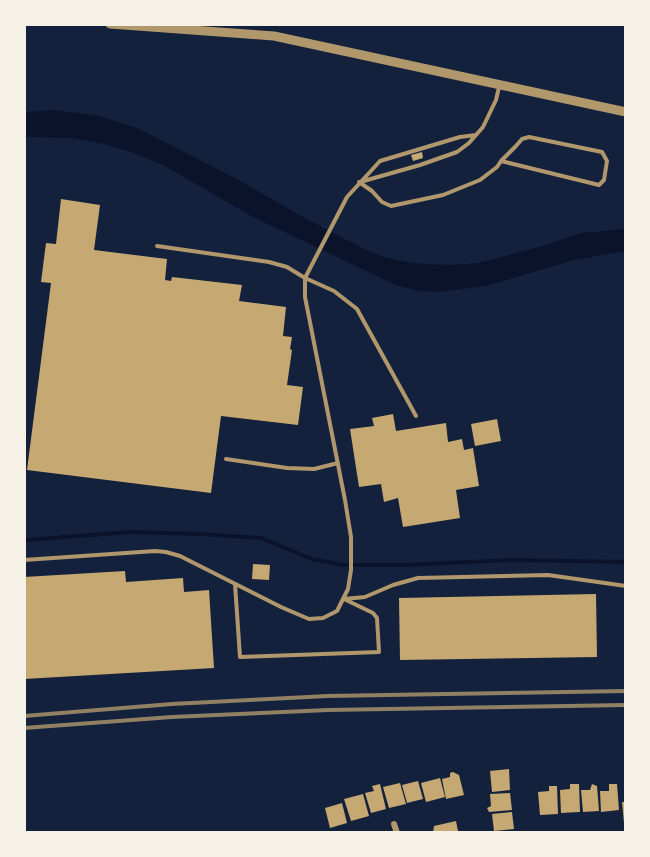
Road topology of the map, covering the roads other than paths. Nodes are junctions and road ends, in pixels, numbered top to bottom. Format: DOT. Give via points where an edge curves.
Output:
graph roads {
  1 [pos="110,24"];
  2 [pos="500,85"];
  3 [pos="626,112"];
  4 [pos="476,135"];
  5 [pos="501,161"];
  6 [pos="359,182"];
  7 [pos="157,246"];
  8 [pos="305,278"];
  9 [pos="416,416"];
  10 [pos="226,459"];
  11 [pos="338,463"];
  12 [pos="24,560"];
  13 [pos="235,584"];
  14 [pos="626,586"];
  15 [pos="344,600"];
  16 [pos="394,824"];
  17 [pos="396,833"];
  1 -- 2 [label="street" via="274,36"];
  2 -- 3 [label="street"];
  2 -- 4 [label="lane" via="489,115"];
  4 -- 6 [label="lane" via="457,152"];
  4 -- 6 [label="lane" via="380,161"];
  5 -- 5 [label="lane" via="522,139 529,137 602,153 607,161 604,180 599,185"];
  5 -- 6 [label="lane" via="467,186 391,206"];
  6 -- 8 [label="lane" via="347,197"];
  7 -- 8 [label="lane" via="269,262"];
  8 -- 9 [label="lane" via="334,291 357,309"];
  8 -- 11 [label="lane" via="305,297"];
  10 -- 11 [label="lane" via="314,469"];
  11 -- 15 [label="lane" via="351,545 351,570"];
  12 -- 13 [label="lane" via="166,552"];
  13 -- 15 [label="lane" via="309,619 337,611"];
  13 -- 15 [label="lane" via="240,657 379,652 377,618"];
  14 -- 15 [label="lane" via="548,575 437,577 406,581 365,597"];
  16 -- 17 [label="street"];
}
